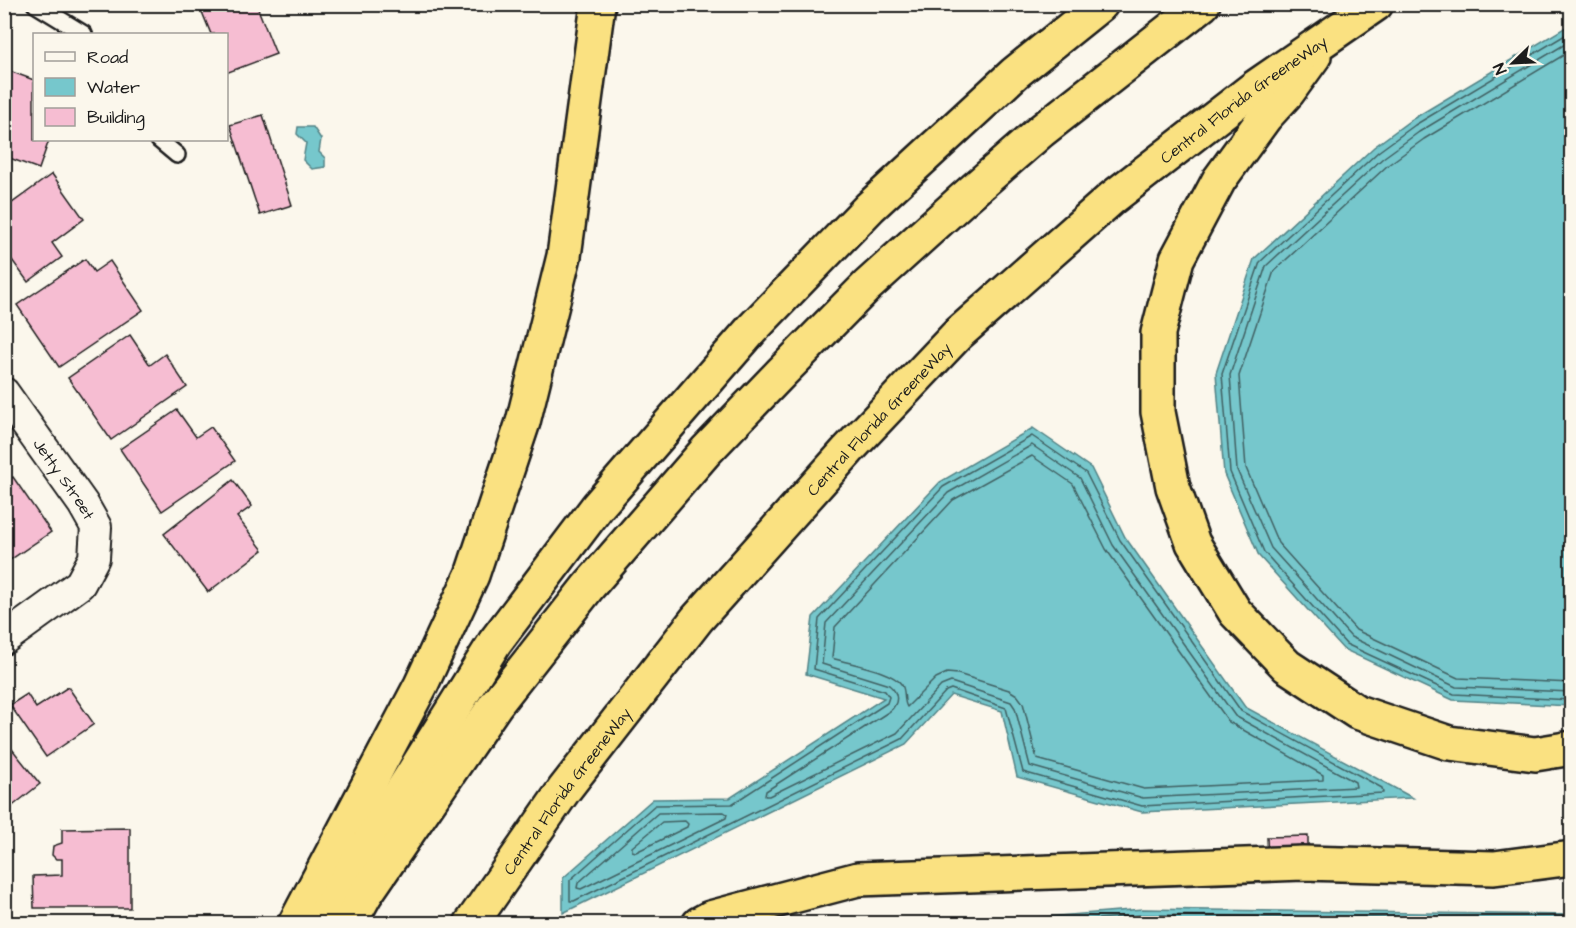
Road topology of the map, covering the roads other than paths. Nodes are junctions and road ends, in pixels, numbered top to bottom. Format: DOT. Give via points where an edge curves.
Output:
graph roads {
  1 [pos="35,4"];
  2 [pos="598,4"];
  3 [pos="1101,4"];
  4 [pos="1203,4"];
  5 [pos="1376,4"];
  6 [pos="82,33"];
  7 [pos="1329,35"];
  8 [pos="160,141"];
  9 [pos="177,155"];
  10 [pos="4,393"];
  11 [pos="4,639"];
  12 [pos="1572,748"];
  13 [pos="1572,858"];
  14 [pos="295,924"];
  15 [pos="319,924"];
  16 [pos="349,924"];
  17 [pos="471,924"];
  18 [pos="699,924"];
  1 -- 6 [label="lane"];
  2 -- 14 [label="highway" via="564,256 523,422 472,575 421,685"];
  3 -- 15 [label="highway" via="1015,73 870,207 752,329 598,506 495,642"];
  4 -- 16 [label="highway" via="1041,131 962,200 867,286 706,451 588,587 496,704"];
  5 -- 7 [label="highway, Central Florida GreeneWay"];
  7 -- 12 [label="highway" via="1219,180 1177,259 1158,333 1158,412 1173,487 1193,543 1235,612 1287,666 1357,712 1449,743 1535,754"];
  7 -- 17 [label="highway, Central Florida GreeneWay" via="1112,198 958,334 697,619 564,790"];
  8 -- 9 [label="lane"];
  10 -- 11 [label="street, Jetty Street" via="96,526 94,558 80,584"];
  13 -- 18 [label="highway" via="1494,868 1303,863 858,879"];
}
